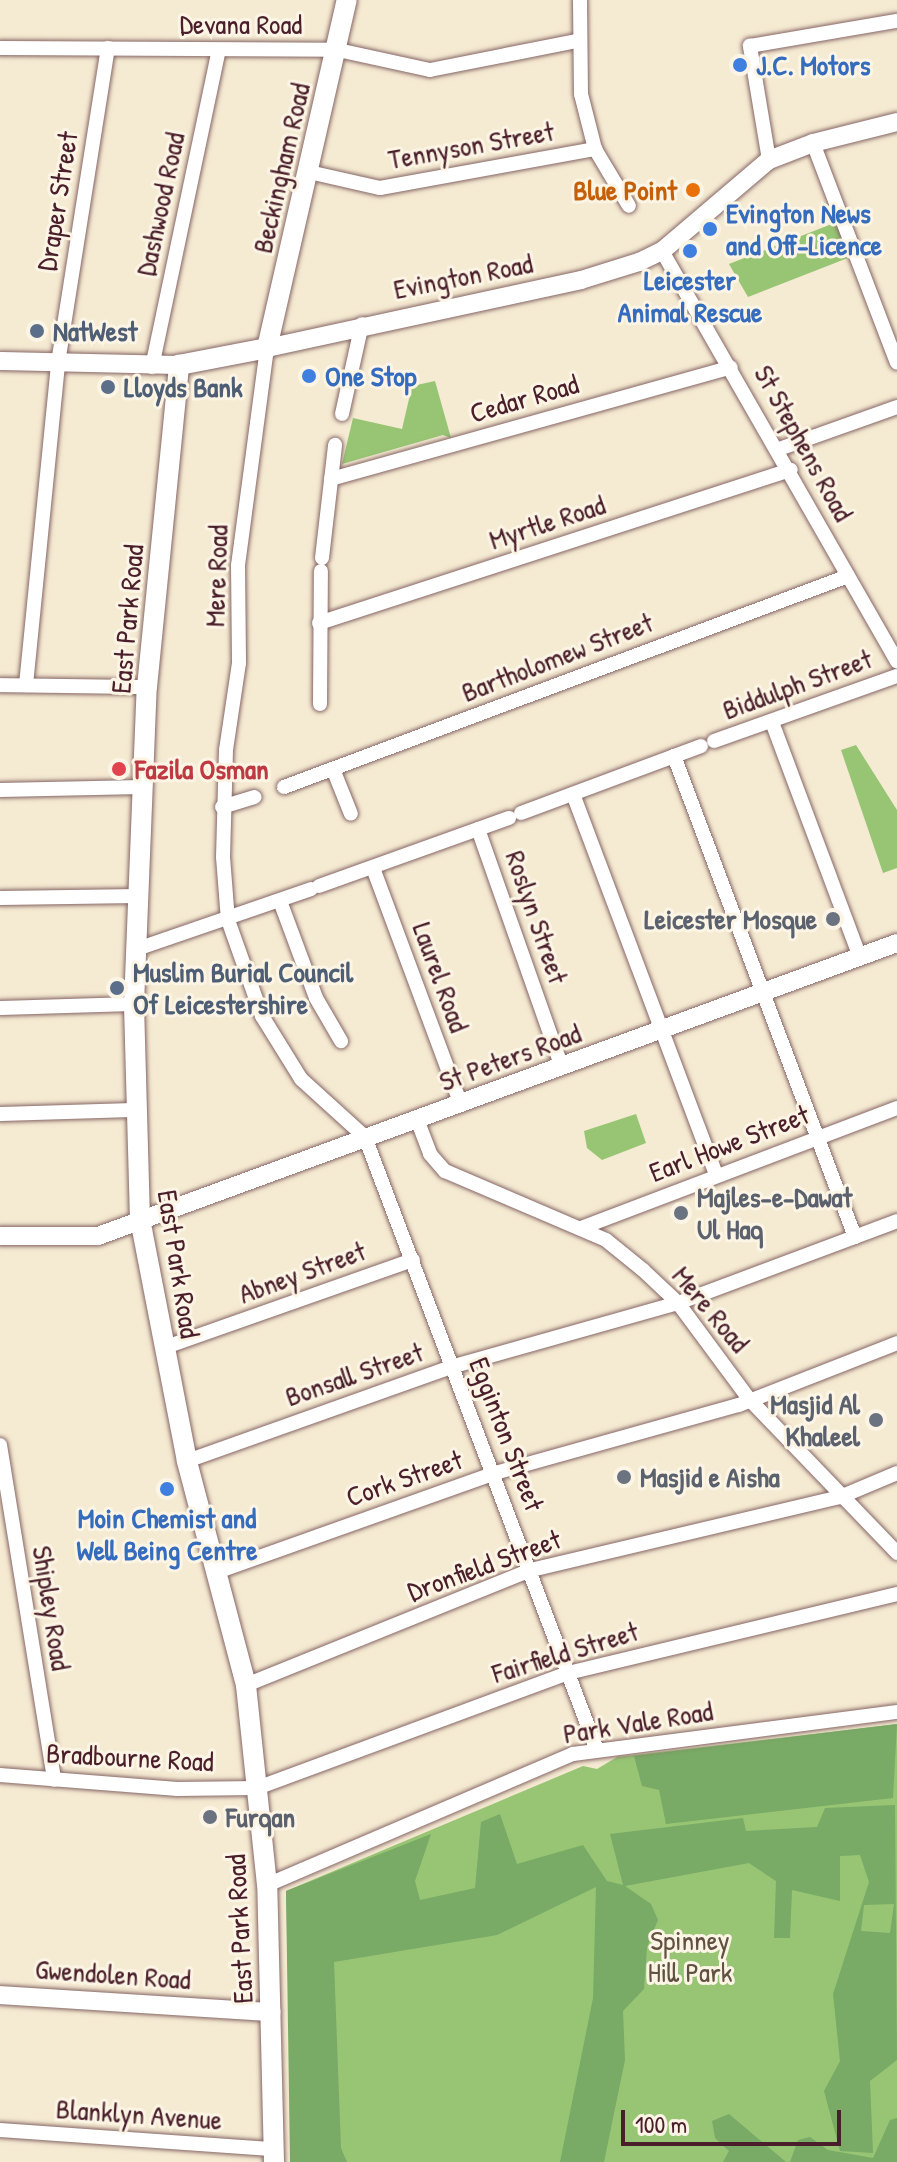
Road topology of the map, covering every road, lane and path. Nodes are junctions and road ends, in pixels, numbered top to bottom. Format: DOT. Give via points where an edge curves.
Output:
graph roads {
  1 [pos="347,0"];
  2 [pos="580,0"];
  3 [pos="897,21"];
  4 [pos="577,41"];
  5 [pos="0,48"];
  6 [pos="108,48"];
  7 [pos="338,50"];
  8 [pos="218,53"];
  9 [pos="897,122"];
  10 [pos="813,143"];
  11 [pos="595,149"];
  12 [pos="769,160"];
  13 [pos="309,172"];
  14 [pos="629,206"];
  15 [pos="662,251"];
  16 [pos="362,324"];
  17 [pos="267,348"];
  18 [pos="0,361"];
  19 [pos="58,363"];
  20 [pos="897,363"];
  21 [pos="179,365"];
  22 [pos="152,367"];
  23 [pos="731,367"];
  24 [pos="897,407"];
  25 [pos="342,414"];
  26 [pos="335,445"];
  27 [pos="779,449"];
  28 [pos="791,470"];
  29 [pos="331,479"];
  30 [pos="848,576"];
  31 [pos="319,623"];
  32 [pos="897,662"];
  33 [pos="897,676"];
  34 [pos="0,685"];
  35 [pos="26,685"];
  36 [pos="147,687"];
  37 [pos="320,704"];
  38 [pos="772,722"];
  39 [pos="674,756"];
  40 [pos="333,769"];
  41 [pos="142,787"];
  42 [pos="284,787"];
  43 [pos="0,790"];
  44 [pos="573,794"];
  45 [pos="255,797"];
  46 [pos="222,807"];
  47 [pos="351,814"];
  48 [pos="478,829"];
  49 [pos="373,868"];
  50 [pos="139,896"];
  51 [pos="0,898"];
  52 [pos="280,901"];
  53 [pos="228,920"];
  54 [pos="897,943"];
  55 [pos="137,949"];
  56 [pos="860,957"];
  57 [pos="763,993"];
  58 [pos="134,1004"];
  59 [pos="0,1008"];
  60 [pos="661,1031"];
  61 [pos="341,1041"];
  62 [pos="562,1067"];
  63 [pos="461,1104"];
  64 [pos="897,1108"];
  65 [pos="134,1110"];
  66 [pos="0,1114"];
  67 [pos="418,1122"];
  68 [pos="365,1137"];
  69 [pos="818,1137"];
  70 [pos="716,1175"];
  71 [pos="140,1220"];
  72 [pos="897,1221"];
  73 [pos="581,1228"];
  74 [pos="0,1236"];
  75 [pos="855,1237"];
  76 [pos="413,1260"];
  77 [pos="678,1303"];
  78 [pos="897,1343"];
  79 [pos="163,1348"];
  80 [pos="454,1366"];
  81 [pos="749,1399"];
  82 [pos="0,1445"];
  83 [pos="187,1461"];
  84 [pos="495,1473"];
  85 [pos="897,1473"];
  86 [pos="840,1497"];
  87 [pos="897,1553"];
  88 [pos="531,1570"];
  89 [pos="217,1572"];
  90 [pos="897,1594"];
  91 [pos="568,1673"];
  92 [pos="246,1685"];
  93 [pos="897,1712"];
  94 [pos="597,1750"];
  95 [pos="0,1775"];
  96 [pos="54,1780"];
  97 [pos="257,1788"];
  98 [pos="267,1885"];
  99 [pos="0,1995"];
  100 [pos="271,2012"];
  101 [pos="0,2130"];
  102 [pos="274,2156"];
  1 -- 7 [label="main road, Beckingham Road"];
  2 -- 4 [label="street"];
  3 -- 12 [label="street" via="750,46"];
  4 -- 7 [label="street, Devana Road" via="430,70"];
  4 -- 11 [label="street" via="581,94"];
  5 -- 6 [label="street, Devana Road"];
  6 -- 8 [label="street, Devana Road"];
  6 -- 19 [label="street, Draper Street"];
  7 -- 8 [label="street, Devana Road"];
  7 -- 13 [label="main road, Beckingham Road"];
  8 -- 22 [label="street, Dashwood Road"];
  9 -- 10 [label="street, Evington Road"];
  10 -- 12 [label="street, Evington Road"];
  10 -- 20 [label="street"];
  11 -- 13 [label="street, Tennyson Street" via="380,188"];
  11 -- 14 [label="street"];
  12 -- 15 [label="street, Evington Road"];
  13 -- 17 [label="main road, Beckingham Road"];
  15 -- 16 [label="street, Evington Road" via="581,280"];
  15 -- 23 [label="street, St Stephens Road"];
  16 -- 17 [label="street, Evington Road"];
  16 -- 25 [label="street" via="364,335"];
  17 -- 21 [label="main road, Evington Road"];
  17 -- 46 [label="street, Mere Road" via="238,565 239,663"];
  18 -- 19 [label="street, Evington Road"];
  19 -- 22 [label="street, Evington Road"];
  19 -- 35 [label="street, Draper Street"];
  21 -- 22 [label="street, Evington Road"];
  21 -- 36 [label="main road, East Park Road"];
  23 -- 27 [label="street, St Stephens Road"];
  23 -- 29 [label="street, Cedar Road"];
  24 -- 27 [label="street"];
  26 -- 29 [label="street"];
  27 -- 28 [label="street, St Stephens Road"];
  28 -- 30 [label="street, St Stephens Road"];
  28 -- 31 [label="street, Myrtle Road"];
  29 -- 31 [label="street"];
  30 -- 32 [label="street, St Stephens Road"];
  30 -- 40 [label="street, Bartholomew Street"];
  31 -- 37 [label="street"];
  33 -- 38 [label="street, Biddulph Street"];
  34 -- 35 [label="street"];
  35 -- 36 [label="street"];
  36 -- 41 [label="main road, East Park Road"];
  38 -- 39 [label="street, Biddulph Street"];
  38 -- 56 [label="street"];
  39 -- 44 [label="street, Biddulph Street"];
  39 -- 57 [label="street"];
  40 -- 42 [label="street, Bartholomew Street"];
  40 -- 47 [label="street"];
  41 -- 43 [label="street"];
  41 -- 50 [label="main road, East Park Road"];
  44 -- 48 [label="street, Roslyn Street"];
  44 -- 60 [label="street"];
  45 -- 46 [label="street"];
  46 -- 53 [label="street, Mere Road"];
  48 -- 49 [label="street, Roslyn Street"];
  48 -- 62 [label="street, Roslyn Street"];
  49 -- 52 [label="street, Roslyn Street"];
  49 -- 63 [label="street, Laurel Road"];
  50 -- 51 [label="street"];
  50 -- 55 [label="main road, East Park Road"];
  52 -- 53 [label="street"];
  52 -- 61 [label="street" via="316,998"];
  53 -- 55 [label="street"];
  53 -- 68 [label="street, Mere Road" via="262,1016 301,1079"];
  54 -- 56 [label="street, St Peters Road"];
  55 -- 58 [label="main road, East Park Road"];
  56 -- 57 [label="street, St Peters Road"];
  57 -- 60 [label="street, St Peters Road"];
  57 -- 69 [label="street"];
  58 -- 59 [label="street"];
  58 -- 65 [label="main road, East Park Road"];
  60 -- 62 [label="street, St Peters Road"];
  60 -- 70 [label="street"];
  62 -- 63 [label="street, St Peters Road"];
  63 -- 67 [label="street, St Peters Road"];
  64 -- 69 [label="street, Earl Howe Street"];
  65 -- 66 [label="street"];
  65 -- 71 [label="main road, East Park Road"];
  67 -- 68 [label="street, St Peters Road"];
  67 -- 73 [label="street, Mere Road" via="430,1154 445,1171"];
  68 -- 71 [label="street, St Peters Road"];
  68 -- 76 [label="street, Egginton Street"];
  69 -- 70 [label="street, Earl Howe Street"];
  69 -- 75 [label="street"];
  70 -- 73 [label="street, Earl Howe Street"];
  71 -- 74 [label="street, St Peters Road" via="98,1236"];
  71 -- 79 [label="main road, East Park Road"];
  72 -- 75 [label="street, Bonsall Street"];
  73 -- 77 [label="street, Mere Road" via="606,1240"];
  75 -- 77 [label="street, Bonsall Street"];
  76 -- 79 [label="street, Abney Street"];
  76 -- 80 [label="street, Egginton Street"];
  77 -- 80 [label="street, Bonsall Street"];
  77 -- 81 [label="street, Mere Road"];
  78 -- 81 [label="street, Cork Street"];
  79 -- 83 [label="main road, East Park Road"];
  80 -- 83 [label="street, Bonsall Street"];
  80 -- 84 [label="street, Egginton Street"];
  81 -- 84 [label="street, Cork Street"];
  81 -- 86 [label="street, Mere Road"];
  82 -- 96 [label="street, Shipley Road"];
  83 -- 89 [label="main road, East Park Road"];
  84 -- 88 [label="street, Egginton Street"];
  84 -- 89 [label="street, Cork Street"];
  85 -- 86 [label="street, Dronfield Street"];
  86 -- 87 [label="street, Mere Road"];
  86 -- 88 [label="street, Dronfield Street"];
  88 -- 91 [label="street, Egginton Street"];
  88 -- 92 [label="street, Dronfield Street"];
  89 -- 92 [label="main road, East Park Road"];
  90 -- 91 [label="street, Fairfield Street"];
  91 -- 94 [label="street, Egginton Street"];
  91 -- 97 [label="street, Fairfield Street"];
  92 -- 97 [label="main road, East Park Road"];
  93 -- 94 [label="street, Park Vale Road"];
  94 -- 98 [label="street, Park Vale Road" via="573,1754"];
  95 -- 96 [label="street, Bradbourne Road"];
  96 -- 97 [label="street, Bradbourne Road" via="177,1789"];
  97 -- 98 [label="main road, East Park Road"];
  98 -- 100 [label="main road, East Park Road"];
  99 -- 100 [label="street, Gwendolen Road"];
  100 -- 102 [label="main road, East Park Road"];
  101 -- 102 [label="street, Blanklyn Avenue"];
}
